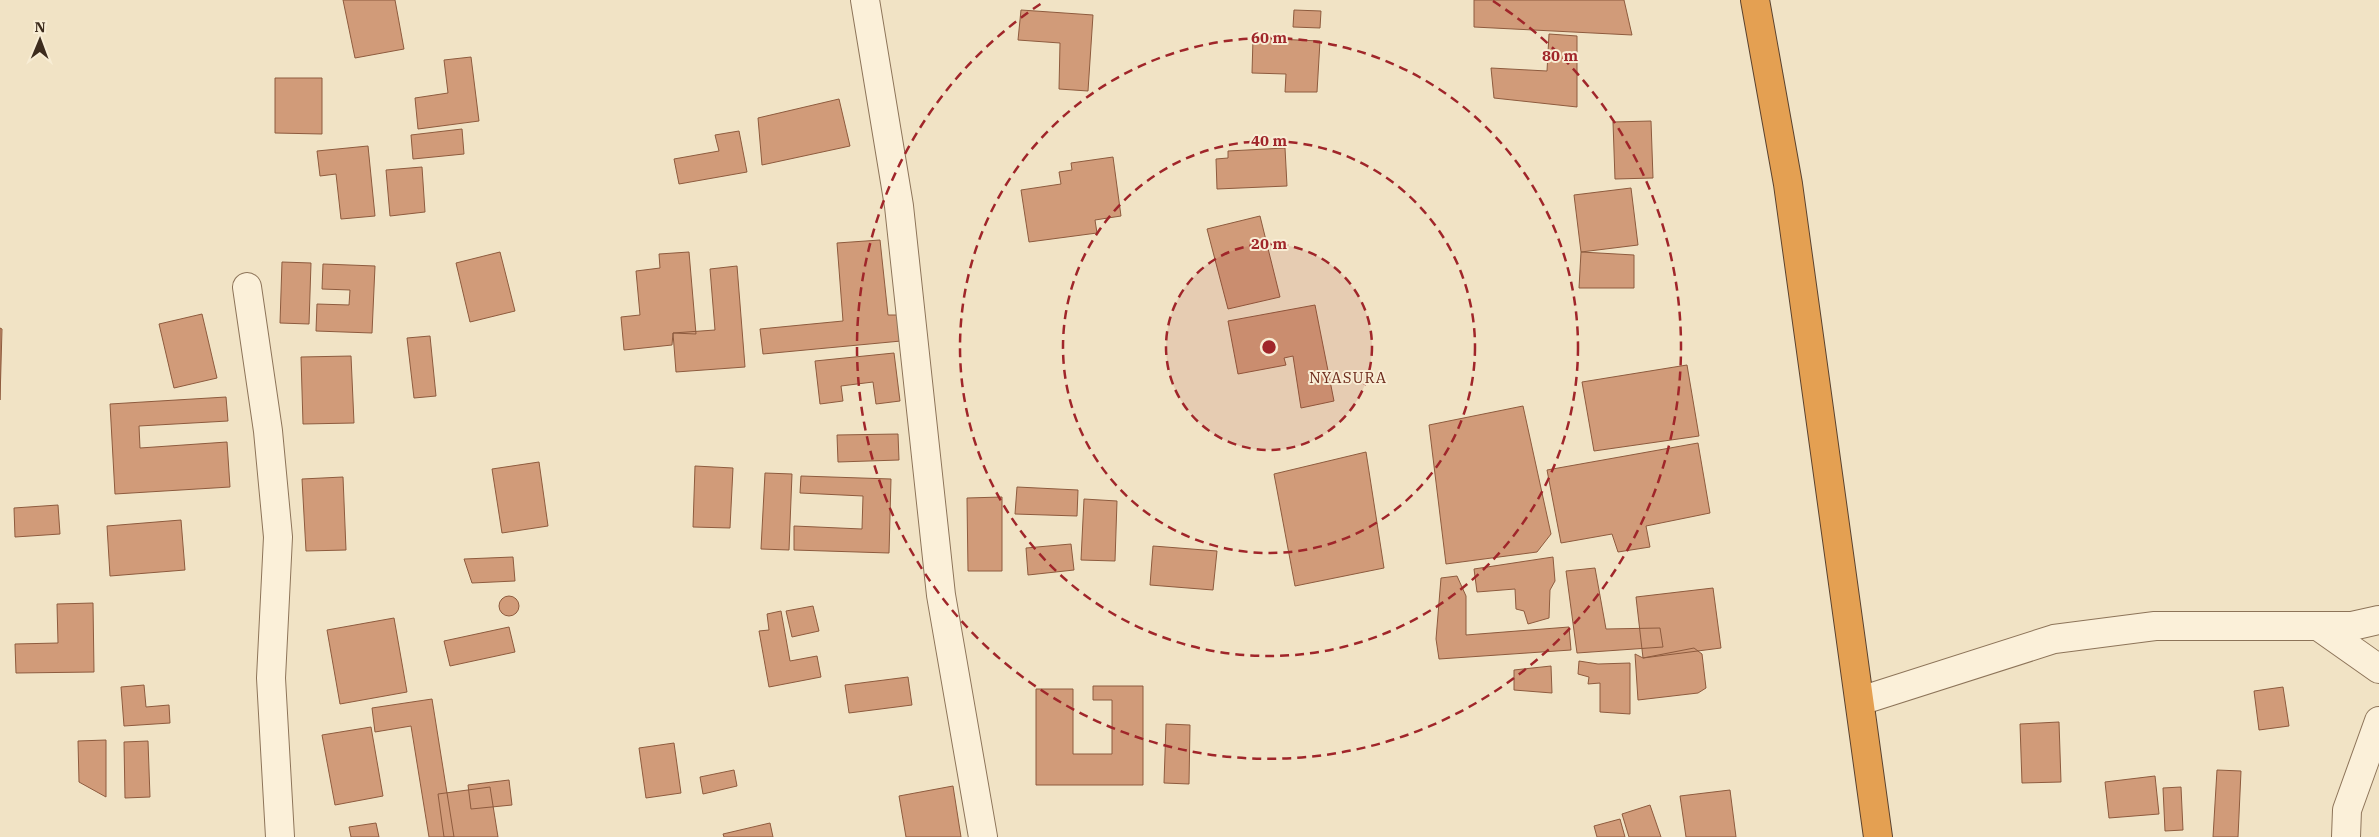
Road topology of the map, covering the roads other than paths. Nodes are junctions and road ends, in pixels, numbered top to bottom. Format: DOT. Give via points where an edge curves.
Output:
graph roads {
  1 [pos="865,0"];
  2 [pos="1755,0"];
  3 [pos="247,287"];
  4 [pos="2379,620"];
  5 [pos="2318,626"];
  6 [pos="2379,669"];
  7 [pos="1860,701"];
  8 [pos="2379,721"];
  9 [pos="280,837"];
  10 [pos="983,837"];
  11 [pos="1878,837"];
  12 [pos="2346,837"];
  1 -- 10 [label="street" via="899,206 941,595"];
  2 -- 7 [label="highway" via="1788,184"];
  3 -- 9 [label="street" via="268,431 278,536 271,678"];
  4 -- 5 [label="street" via="2352,626"];
  5 -- 6 [label="street"];
  5 -- 7 [label="street" via="2155,626 2054,639"];
  7 -- 11 [label="highway"];
  8 -- 12 [label="street" via="2347,810"];
}
